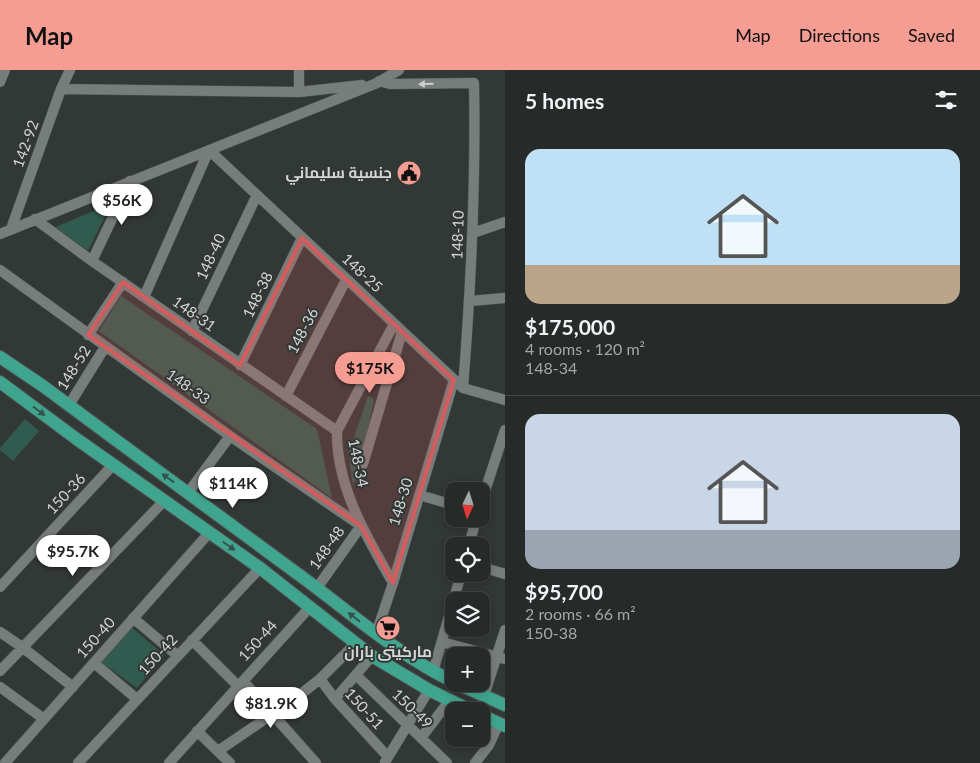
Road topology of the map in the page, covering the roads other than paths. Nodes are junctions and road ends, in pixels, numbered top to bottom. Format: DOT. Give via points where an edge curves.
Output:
graph roads {
  1 [pos="5,70"];
  2 [pos="70,70"];
  3 [pos="300,70"];
  4 [pos="399,70"];
  5 [pos="378,78"];
  6 [pos="0,82"];
  7 [pos="61,89"];
  8 [pos="299,92"];
  9 [pos="209,150"];
  10 [pos="130,181"];
  11 [pos="257,196"];
  12 [pos="35,219"];
  13 [pos="505,222"];
  14 [pos="11,229"];
  15 [pos="473,233"];
  16 [pos="0,234"];
  17 [pos="302,238"];
  18 [pos="92,261"];
  19 [pos="0,270"];
  20 [pos="346,280"];
  21 [pos="123,282"];
  22 [pos="144,297"];
  23 [pos="505,298"];
  24 [pos="470,301"];
  25 [pos="394,324"];
  26 [pos="192,331"];
  27 [pos="402,332"];
  28 [pos="88,335"];
  29 [pos="105,347"];
  30 [pos="0,357"];
  31 [pos="240,365"];
  32 [pos="454,380"];
  33 [pos="0,382"];
  34 [pos="463,388"];
  35 [pos="286,396"];
  36 [pos="505,400"];
  37 [pos="69,405"];
  38 [pos="337,430"];
  39 [pos="505,430"];
  40 [pos="230,436"];
  41 [pos="364,464"];
  42 [pos="113,465"];
  43 [pos="488,482"];
  44 [pos="188,493"];
  45 [pos="419,495"];
  46 [pos="164,501"];
  47 [pos="445,502"];
  48 [pos="361,526"];
  49 [pos="209,532"];
  50 [pos="260,568"];
  51 [pos="490,570"];
  52 [pos="505,574"];
  53 [pos="459,582"];
  54 [pos="393,583"];
  55 [pos="0,586"];
  56 [pos="318,588"];
  57 [pos="310,607"];
  58 [pos="133,618"];
  59 [pos="505,630"];
  60 [pos="0,632"];
  61 [pos="376,634"];
  62 [pos="192,640"];
  63 [pos="442,642"];
  64 [pos="355,644"];
  65 [pos="22,647"];
  66 [pos="178,656"];
  67 [pos="372,656"];
  68 [pos="411,658"];
  69 [pos="501,658"];
  70 [pos="94,663"];
  71 [pos="0,670"];
  72 [pos="433,672"];
  73 [pos="400,674"];
  74 [pos="357,676"];
  75 [pos="445,678"];
  76 [pos="320,679"];
  77 [pos="241,683"];
  78 [pos="0,687"];
  79 [pos="73,687"];
  80 [pos="429,690"];
  81 [pos="475,692"];
  82 [pos="484,696"];
  83 [pos="137,699"];
  84 [pos="335,700"];
  85 [pos="449,701"];
  86 [pos="505,705"];
  87 [pos="274,714"];
  88 [pos="44,719"];
  89 [pos="490,719"];
  90 [pos="502,725"];
  91 [pos="408,726"];
  92 [pos="198,731"];
  93 [pos="421,738"];
  94 [pos="218,751"];
  95 [pos="0,760"];
  96 [pos="386,760"];
  97 [pos="5,763"];
  98 [pos="78,763"];
  99 [pos="169,763"];
  100 [pos="230,763"];
  101 [pos="316,763"];
  102 [pos="447,763"];
  103 [pos="476,763"];
  1 -- 6 [label="street"];
  2 -- 7 [label="street, 142-92"];
  3 -- 8 [label="street"];
  4 -- 5 [label="street"];
  5 -- 8 [label="street"];
  5 -- 9 [label="street"];
  15 -- 5 [label="street, 148-10, one-way" via="474,83 390,84"];
  7 -- 8 [label="street"];
  7 -- 14 [label="street, 142-92"];
  9 -- 10 [label="street"];
  9 -- 11 [label="street, 148-25"];
  9 -- 22 [label="street"];
  10 -- 12 [label="street"];
  10 -- 18 [label="street"];
  11 -- 17 [label="street, 148-25"];
  11 -- 26 [label="street, 148-40"];
  12 -- 14 [label="street"];
  12 -- 18 [label="street, 148-31"];
  13 -- 15 [label="street"];
  14 -- 16 [label="street"];
  15 -- 24 [label="street, 148-10"];
  17 -- 20 [label="street, 148-25"];
  17 -- 31 [label="street, 148-38"];
  18 -- 21 [label="street, 148-31"];
  19 -- 28 [label="street, 148-33"];
  20 -- 25 [label="street, 148-25"];
  20 -- 35 [label="street, 148-36"];
  21 -- 22 [label="street, 148-31"];
  21 -- 28 [label="street"];
  22 -- 26 [label="street, 148-31"];
  23 -- 24 [label="street"];
  24 -- 34 [label="street, 148-10"];
  25 -- 27 [label="street, 148-25"];
  25 -- 38 [label="street, 148-34"];
  26 -- 31 [label="street, 148-31"];
  27 -- 32 [label="street, 148-25"];
  27 -- 41 [label="street"];
  28 -- 29 [label="street, 148-33"];
  29 -- 37 [label="street, 148-52"];
  29 -- 40 [label="street, 148-33"];
  30 -- 37 [label="main road"];
  31 -- 35 [label="street, 148-31"];
  32 -- 34 [label="street, 148-25"];
  32 -- 45 [label="street, 148-30"];
  33 -- 42 [label="main road, one-way"];
  34 -- 36 [label="street, 148-25"];
  35 -- 38 [label="street, 148-31"];
  44 -- 37 [label="main road, one-way"];
  38 -- 48 [label="street, 148-34" via="336,442 344,482"];
  39 -- 43 [label="street"];
  40 -- 44 [label="street"];
  40 -- 48 [label="street, 148-33"];
  42 -- 46 [label="main road"];
  42 -- 55 [label="street, 150-36"];
  44 -- 56 [label="main road"];
  45 -- 47 [label="street"];
  45 -- 54 [label="street, 148-30"];
  46 -- 49 [label="main road"];
  46 -- 65 [label="street"];
  48 -- 54 [label="street, 148-34"];
  48 -- 56 [label="street, 148-48"];
  49 -- 50 [label="main road, one-way"];
  49 -- 58 [label="street, 150-40"];
  50 -- 57 [label="main road"];
  50 -- 62 [label="street, 150-42"];
  51 -- 52 [label="street"];
  53 -- 63 [label="street"];
  54 -- 61 [label="street, 148-30"];
  61 -- 56 [label="main road, one-way"];
  57 -- 64 [label="main road"];
  57 -- 77 [label="street, 150-44"];
  58 -- 66 [label="street"];
  58 -- 70 [label="street, 150-40"];
  59 -- 69 [label="street"];
  60 -- 65 [label="street"];
  61 -- 68 [label="main road"];
  62 -- 66 [label="street, 150-42"];
  62 -- 77 [label="street"];
  63 -- 69 [label="street"];
  63 -- 72 [label="street"];
  64 -- 67 [label="main road"];
  64 -- 76 [label="street"];
  65 -- 71 [label="street"];
  65 -- 79 [label="street"];
  66 -- 83 [label="street, 150-42"];
  67 -- 73 [label="main road"];
  67 -- 74 [label="street"];
  68 -- 72 [label="main road"];
  68 -- 73 [label="main road"];
  69 -- 82 [label="street"];
  70 -- 79 [label="street, 150-40"];
  70 -- 83 [label="street"];
  72 -- 75 [label="main road"];
  73 -- 80 [label="main road"];
  74 -- 84 [label="street"];
  74 -- 91 [label="street, 150-49"];
  76 -- 84 [label="street, 150-51"];
  76 -- 87 [label="street"];
  77 -- 87 [label="street"];
  77 -- 92 [label="street, 150-44"];
  78 -- 88 [label="street"];
  79 -- 88 [label="street, 150-40"];
  80 -- 85 [label="main road"];
  80 -- 91 [label="street"];
  81 -- 82 [label="main road"];
  82 -- 86 [label="main road"];
  83 -- 98 [label="street, 150-42"];
  84 -- 96 [label="street, 150-51"];
  85 -- 93 [label="street"];
  87 -- 94 [label="street"];
  87 -- 101 [label="street"];
  88 -- 97 [label="street, 150-40"];
  89 -- 90 [label="main road"];
  90 -- 103 [label="street"];
  91 -- 93 [label="street, 150-49"];
  91 -- 96 [label="street"];
  92 -- 94 [label="street"];
  92 -- 99 [label="street, 150-44"];
  93 -- 102 [label="street, 150-49"];
  94 -- 100 [label="street"];
  95 -- 97 [label="street"];
}
